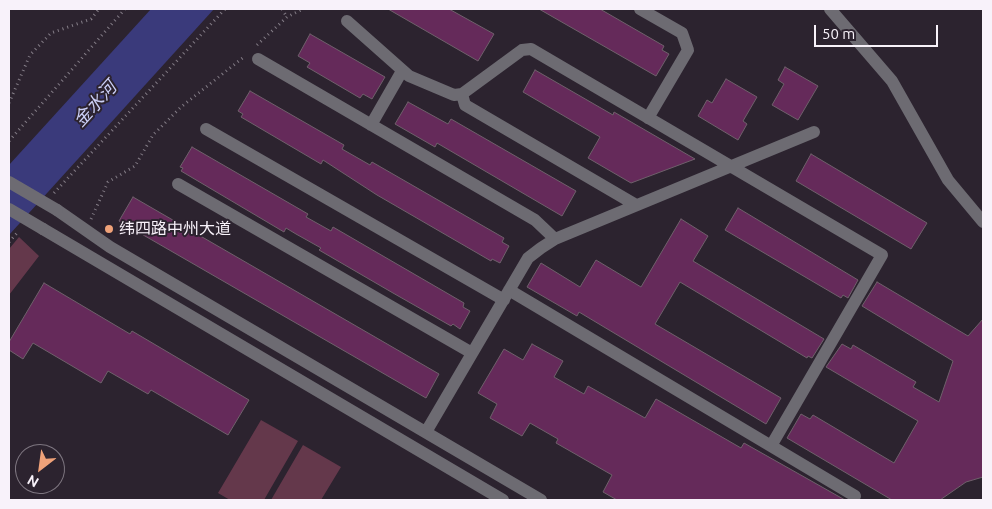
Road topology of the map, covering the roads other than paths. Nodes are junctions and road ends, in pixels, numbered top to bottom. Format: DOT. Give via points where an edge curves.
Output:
graph roads {
  1 [pos="640,9"];
  2 [pos="830,9"];
  3 [pos="347,21"];
  4 [pos="258,59"];
  5 [pos="402,71"];
  6 [pos="462,94"];
  7 [pos="648,118"];
  8 [pos="371,125"];
  9 [pos="206,129"];
  10 [pos="814,132"];
  11 [pos="731,166"];
  12 [pos="9,182"];
  13 [pos="178,184"];
  14 [pos="636,206"];
  15 [pos="9,209"];
  16 [pos="983,222"];
  17 [pos="555,239"];
  18 [pos="506,295"];
  19 [pos="472,353"];
  20 [pos="426,432"];
  21 [pos="771,446"];
  22 [pos="855,496"];
  23 [pos="503,500"];
  24 [pos="541,500"];
  1 -- 7 [label="street" via="682,33 688,50"];
  2 -- 16 [label="street" via="892,81 948,180"];
  3 -- 5 [label="street"];
  4 -- 8 [label="street"];
  5 -- 6 [label="street" via="443,93"];
  5 -- 8 [label="street"];
  6 -- 7 [label="street" via="522,50 531,48"];
  6 -- 14 [label="street" via="465,105"];
  7 -- 11 [label="street"];
  8 -- 17 [label="street" via="535,220"];
  9 -- 18 [label="street"];
  10 -- 11 [label="street"];
  11 -- 14 [label="street"];
  11 -- 21 [label="street" via="882,255"];
  12 -- 20 [label="street, bridge" via="58,210 110,247"];
  13 -- 19 [label="street"];
  14 -- 17 [label="street"];
  15 -- 23 [label="street, bridge"];
  17 -- 18 [label="street" via="528,258"];
  18 -- 19 [label="street"];
  18 -- 21 [label="street"];
  19 -- 20 [label="street"];
  20 -- 24 [label="street"];
  21 -- 22 [label="street"];
}
